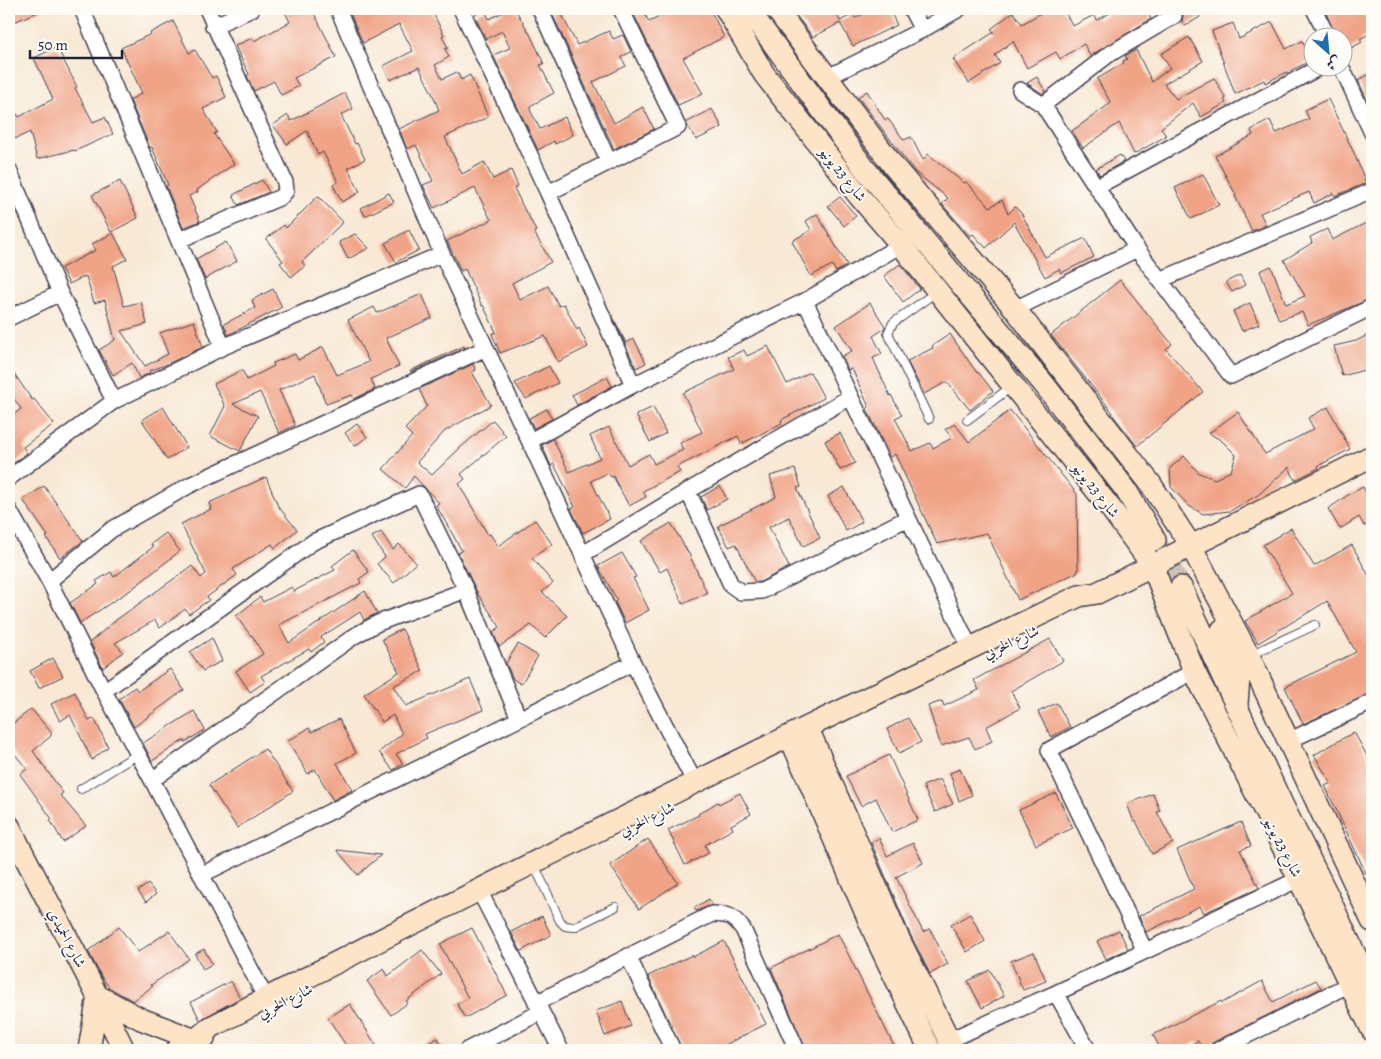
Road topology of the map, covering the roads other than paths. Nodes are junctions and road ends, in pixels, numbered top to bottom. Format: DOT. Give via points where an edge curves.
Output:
graph roads {
  1 [pos="82,9"];
  2 [pos="207,9"];
  3 [pos="252,9"];
  4 [pos="338,9"];
  5 [pos="462,9"];
  6 [pos="540,9"];
  7 [pos="621,9"];
  8 [pos="726,9"];
  9 [pos="748,9"];
  10 [pos="776,9"];
  11 [pos="911,9"];
  12 [pos="959,9"];
  13 [pos="1170,9"];
  14 [pos="1314,9"];
  15 [pos="214,26"];
  16 [pos="1323,28"];
  17 [pos="922,30"];
  18 [pos="794,74"];
  19 [pos="1304,76"];
  20 [pos="826,78"];
  21 [pos="1347,78"];
  22 [pos="1020,90"];
  23 [pos="1043,105"];
  24 [pos="1372,133"];
  25 [pos="608,162"];
  26 [pos="9,170"];
  27 [pos="844,176"];
  28 [pos="1098,186"];
  29 [pos="1372,191"];
  30 [pos="548,193"];
  31 [pos="179,240"];
  32 [pos="901,245"];
  33 [pos="1137,249"];
  34 [pos="442,254"];
  35 [pos="1160,280"];
  36 [pos="937,291"];
  37 [pos="60,292"];
  38 [pos="805,301"];
  39 [pos="1372,307"];
  40 [pos="1015,309"];
  41 [pos="9,318"];
  42 [pos="223,347"];
  43 [pos="486,348"];
  44 [pos="1043,383"];
  45 [pos="633,385"];
  46 [pos="1013,385"];
  47 [pos="850,397"];
  48 [pos="114,400"];
  49 [pos="929,419"];
  50 [pos="967,420"];
  51 [pos="530,441"];
  52 [pos="1372,456"];
  53 [pos="9,478"];
  54 [pos="1150,483"];
  55 [pos="688,491"];
  56 [pos="9,510"];
  57 [pos="1112,510"];
  58 [pos="908,518"];
  59 [pos="1155,540"];
  60 [pos="1191,546"];
  61 [pos="582,554"];
  62 [pos="1152,566"];
  63 [pos="49,580"];
  64 [pos="1212,587"];
  65 [pos="466,590"];
  66 [pos="1097,593"];
  67 [pos="1174,595"];
  68 [pos="1315,625"];
  69 [pos="970,648"];
  70 [pos="1249,656"];
  71 [pos="633,662"];
  72 [pos="1194,671"];
  73 [pos="104,691"];
  74 [pos="1372,702"];
  75 [pos="1237,708"];
  76 [pos="519,719"];
  77 [pos="1288,741"];
  78 [pos="803,742"];
  79 [pos="138,754"];
  80 [pos="152,780"];
  81 [pos="695,783"];
  82 [pos="81,789"];
  83 [pos="9,826"];
  84 [pos="538,873"];
  85 [pos="201,875"];
  86 [pos="1299,879"];
  87 [pos="484,900"];
  88 [pos="615,907"];
  89 [pos="1372,921"];
  90 [pos="889,941"];
  91 [pos="1145,951"];
  92 [pos="628,956"];
  93 [pos="1350,984"];
  94 [pos="1372,991"];
  95 [pos="1056,993"];
  96 [pos="98,996"];
  97 [pos="269,1003"];
  98 [pos="539,1008"];
  99 [pos="1372,1030"];
  100 [pos="186,1045"];
  101 [pos="951,1045"];
  102 [pos="89,1050"];
  103 [pos="124,1050"];
  104 [pos="467,1050"];
  105 [pos="561,1050"];
  106 [pos="673,1050"];
  107 [pos="797,1050"];
  108 [pos="930,1050"];
  109 [pos="1088,1050"];
  110 [pos="1220,1050"];
  1 -- 31 [label="street"];
  2 -- 15 [label="street"];
  3 -- 15 [label="street"];
  4 -- 34 [label="street"];
  5 -- 30 [label="street"];
  6 -- 25 [label="street"];
  7 -- 25 [label="street" via="678,127"];
  8 -- 27 [label="street, شارع 23 يونيو" via="764,74"];
  9 -- 18 [label="street"];
  10 -- 20 [label="street"];
  11 -- 17 [label="street"];
  12 -- 17 [label="street"];
  13 -- 23 [label="street" via="1174,16 1108,55"];
  14 -- 16 [label="street"];
  15 -- 31 [label="street" via="285,182 286,191 281,197"];
  17 -- 20 [label="street"];
  18 -- 27 [label="street" via="799,102 834,150"];
  18 -- 44 [label="street" via="865,170"];
  19 -- 28 [label="street"];
  20 -- 40 [label="street" via="895,168"];
  21 -- 24 [label="street"];
  22 -- 23 [label="street"];
  23 -- 28 [label="street"];
  25 -- 30 [label="street"];
  26 -- 37 [label="street"];
  27 -- 32 [label="street, شارع 23 يونيو"];
  28 -- 33 [label="street"];
  29 -- 35 [label="street"];
  30 -- 45 [label="street"];
  31 -- 42 [label="street"];
  32 -- 36 [label="street, شارع 23 يونيو"];
  32 -- 38 [label="street"];
  33 -- 35 [label="street"];
  33 -- 40 [label="street"];
  34 -- 42 [label="street"];
  34 -- 43 [label="street"];
  35 -- 39 [label="street" via="1231,376"];
  36 -- 46 [label="street, شارع 23 يونيو"];
  36 -- 49 [label="lane" via="893,322 888,333"];
  37 -- 41 [label="street"];
  37 -- 48 [label="street"];
  38 -- 45 [label="street"];
  38 -- 47 [label="street"];
  40 -- 54 [label="street"];
  42 -- 48 [label="street"];
  43 -- 51 [label="street"];
  43 -- 63 [label="street" via="190,484 111,530"];
  44 -- 54 [label="street" via="1082,408 1126,468 1137,478"];
  44 -- 57 [label="street" via="1058,424 1110,494"];
  44 -- 59 [label="street" via="1126,490"];
  45 -- 51 [label="street"];
  46 -- 50 [label="lane"];
  46 -- 57 [label="street, شارع 23 يونيو"];
  47 -- 55 [label="street"];
  47 -- 58 [label="street"];
  48 -- 53 [label="street"];
  51 -- 61 [label="street"];
  52 -- 60 [label="street, شارع الحربي"];
  54 -- 60 [label="street"];
  55 -- 58 [label="street" via="731,585 740,592 762,591"];
  55 -- 61 [label="street"];
  56 -- 63 [label="street"];
  57 -- 62 [label="street, شارع 23 يونيو"];
  58 -- 69 [label="street"];
  60 -- 62 [label="street, شارع الحربي"];
  60 -- 64 [label="street"];
  61 -- 71 [label="street"];
  62 -- 66 [label="street, شارع الحربي"];
  62 -- 67 [label="street, شارع 23 يونيو"];
  63 -- 73 [label="street"];
  64 -- 70 [label="street"];
  64 -- 75 [label="street" via="1212,604 1239,678"];
  65 -- 73 [label="street" via="419,494 313,542"];
  65 -- 76 [label="street"];
  65 -- 80 [label="street" via="378,623 356,635"];
  66 -- 69 [label="street, شارع الحربي" via="1079,596"];
  66 -- 78 [label="street, شارع الحربي" via="1083,608"];
  67 -- 72 [label="street, شارع 23 يونيو"];
  67 -- 75 [label="street" via="1215,686"];
  68 -- 70 [label="lane"];
  69 -- 81 [label="street, شارع الحربي"];
  70 -- 77 [label="street"];
  71 -- 76 [label="street"];
  71 -- 81 [label="street"];
  72 -- 86 [label="street, شارع 23 يونيو"];
  72 -- 91 [label="street" via="1048,750"];
  73 -- 79 [label="street"];
  74 -- 77 [label="street"];
  75 -- 94 [label="street"];
  76 -- 85 [label="street"];
  77 -- 89 [label="street"];
  78 -- 84 [label="street, شارع الحربي"];
  78 -- 90 [label="street"];
  79 -- 80 [label="street"];
  79 -- 82 [label="lane"];
  80 -- 85 [label="street"];
  81 -- 97 [label="street, شارع الحربي" via="491,883"];
  83 -- 96 [label="street, شارع الحميدي"];
  84 -- 87 [label="street, شارع الحربي"];
  84 -- 88 [label="lane" via="565,926 574,927"];
  85 -- 97 [label="street"];
  86 -- 91 [label="street"];
  86 -- 93 [label="street, شارع 23 يونيو"];
  87 -- 97 [label="street, شارع الحربي"];
  87 -- 98 [label="street"];
  90 -- 101 [label="street"];
  90 -- 108 [label="street"];
  91 -- 95 [label="street"];
  92 -- 98 [label="street"];
  92 -- 106 [label="street"];
  92 -- 107 [label="street" via="712,914 735,918 743,929"];
  93 -- 99 [label="street, شارع 23 يونيو"];
  93 -- 110 [label="street"];
  95 -- 101 [label="street"];
  95 -- 109 [label="street"];
  96 -- 100 [label="street"];
  96 -- 102 [label="street"];
  96 -- 103 [label="street, شارع الحميدي"];
  97 -- 100 [label="street, شارع الحربي" via="217,1037"];
  98 -- 104 [label="street"];
  98 -- 105 [label="street"];
}
